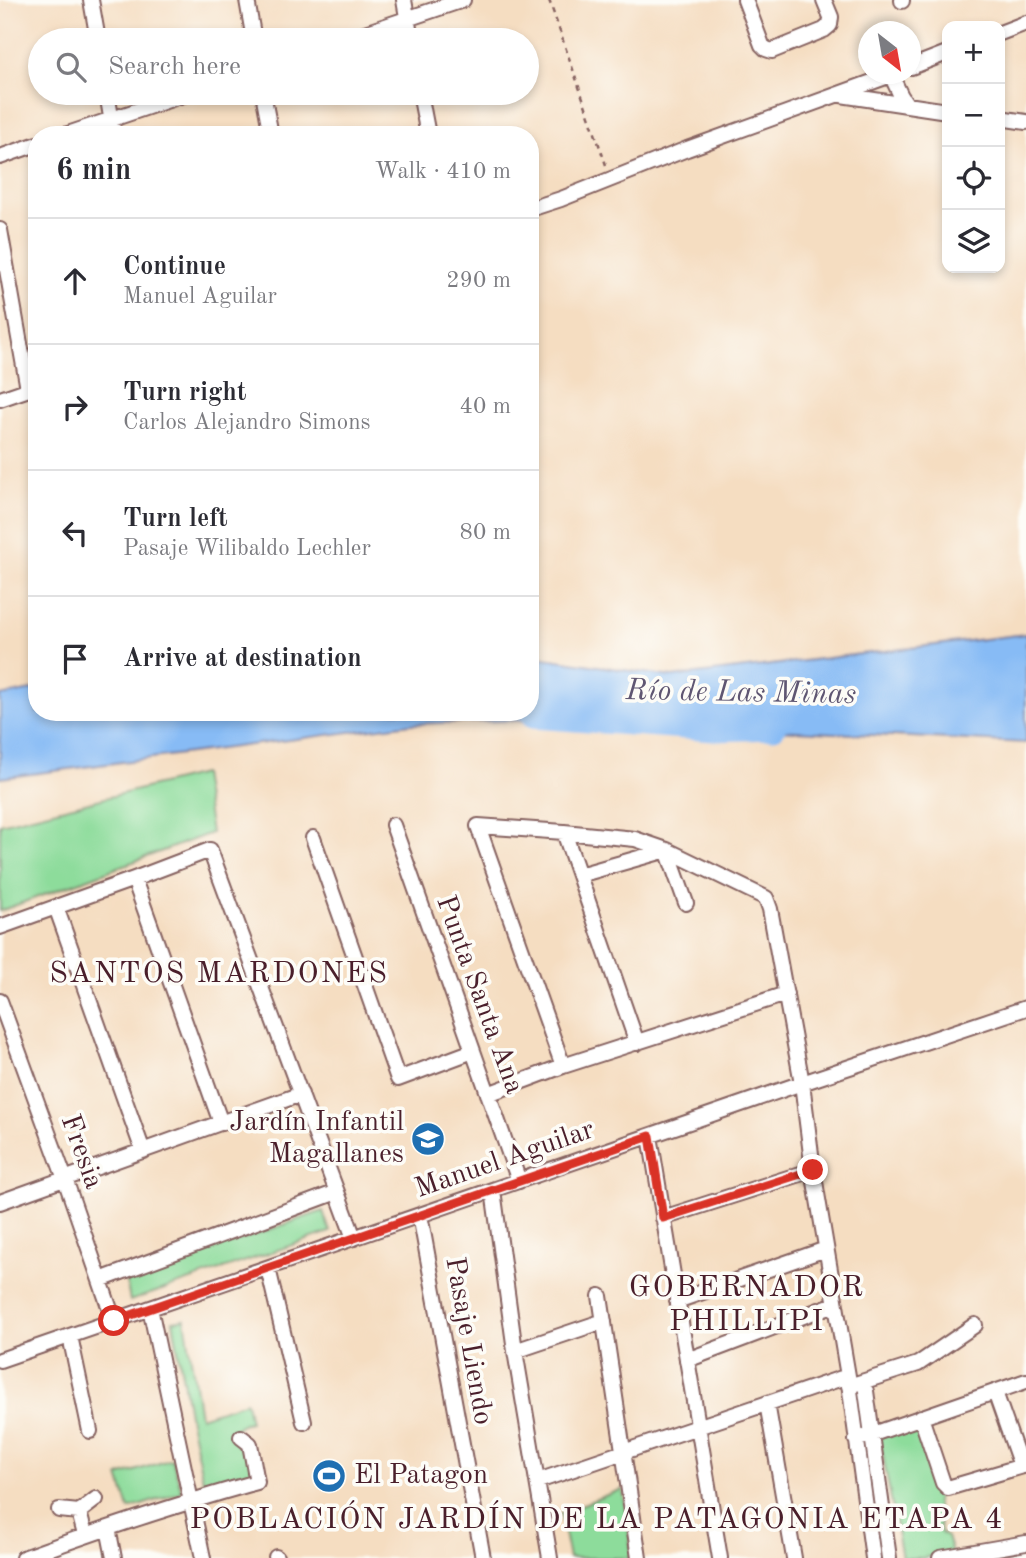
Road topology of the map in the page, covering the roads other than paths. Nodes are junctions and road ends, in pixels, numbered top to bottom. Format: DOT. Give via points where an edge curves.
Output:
graph roads {
  1 [pos="91,0"];
  2 [pos="247,0"];
  3 [pos="404,0"];
  4 [pos="463,0"];
  5 [pos="745,0"];
  6 [pos="824,0"];
  7 [pos="407,19"];
  8 [pos="1026,23"];
  9 [pos="96,28"];
  10 [pos="252,28"];
  11 [pos="380,28"];
  12 [pos="409,28"];
  13 [pos="1005,31"];
  14 [pos="942,55"];
  15 [pos="921,63"];
  16 [pos="866,84"];
  17 [pos="897,84"];
  18 [pos="838,95"];
  19 [pos="109,105"];
  20 [pos="153,105"];
  21 [pos="265,105"];
  22 [pos="422,105"];
  23 [pos="907,105"];
  24 [pos="942,110"];
  25 [pos="1026,114"];
  26 [pos="111,119"];
  27 [pos="1005,119"];
  28 [pos="1026,122"];
  29 [pos="91,126"];
  30 [pos="112,126"];
  31 [pos="269,126"];
  32 [pos="426,126"];
  33 [pos="28,147"];
  34 [pos="0,157"];
  35 [pos="539,206"];
  36 [pos="0,230"];
  37 [pos="28,368"];
  38 [pos="28,389"];
  39 [pos="0,399"];
  40 [pos="393,825"];
  41 [pos="564,832"];
  42 [pos="313,838"];
  43 [pos="667,850"];
  44 [pos="579,875"];
  45 [pos="134,879"];
  46 [pos="686,903"];
  47 [pos="56,907"];
  48 [pos="0,927"];
  49 [pos="786,994"];
  50 [pos="0,1001"];
  51 [pos="1026,1008"];
  52 [pos="637,1043"];
  53 [pos="473,1051"];
  54 [pos="563,1066"];
  55 [pos="802,1083"];
  56 [pos="301,1094"];
  57 [pos="488,1094"];
  58 [pos="221,1123"];
  59 [pos="650,1136"];
  60 [pos="144,1151"];
  61 [pos="813,1170"];
  62 [pos="65,1179"];
  63 [pos="519,1181"];
  64 [pos="493,1190"];
  65 [pos="337,1192"];
  66 [pos="0,1202"];
  67 [pos="420,1215"];
  68 [pos="663,1218"];
  69 [pos="354,1238"];
  70 [pos="826,1249"];
  71 [pos="268,1268"];
  72 [pos="100,1280"];
  73 [pos="600,1296"];
  74 [pos="677,1301"];
  75 [pos="835,1304"];
  76 [pos="150,1308"];
  77 [pos="114,1321"];
  78 [pos="604,1321"];
  79 [pos="975,1325"];
  80 [pos="69,1336"];
  81 [pos="515,1351"];
  82 [pos="0,1360"];
  83 [pos="687,1360"];
  84 [pos="848,1381"];
  85 [pos="1026,1381"];
  86 [pos="866,1391"];
  87 [pos="995,1392"];
  88 [pos="767,1403"];
  89 [pos="921,1418"];
  90 [pos="304,1422"];
  91 [pos="698,1426"];
  92 [pos="90,1431"];
  93 [pos="872,1434"];
  94 [pos="241,1437"];
  95 [pos="856,1440"];
  96 [pos="622,1452"];
  97 [pos="1023,1466"];
  98 [pos="538,1481"];
  99 [pos="96,1499"];
  100 [pos="190,1500"];
  101 [pos="59,1510"];
  102 [pos="79,1512"];
  103 [pos="108,1528"];
  104 [pos="85,1535"];
  105 [pos="1026,1543"];
  106 [pos="872,1556"];
  107 [pos="23,1558"];
  108 [pos="114,1558"];
  109 [pos="203,1558"];
  110 [pos="483,1558"];
  111 [pos="550,1558"];
  112 [pos="639,1558"];
  113 [pos="720,1558"];
  114 [pos="794,1558"];
  115 [pos="857,1558"];
  116 [pos="889,1558"];
  117 [pos="940,1558"];
  1 -- 9 [label="street"];
  2 -- 10 [label="street"];
  3 -- 7 [label="street"];
  4 -- 7 [label="street"];
  5 -- 6 [label="street" via="762,46 772,51 830,25"];
  7 -- 11 [label="street"];
  7 -- 12 [label="street"];
  8 -- 13 [label="street"];
  14 -- 15 [label="street"];
  16 -- 18 [label="street"];
  17 -- 23 [label="street"];
  18 -- 23 [label="street"];
  18 -- 35 [label="street"];
  19 -- 26 [label="street"];
  20 -- 26 [label="street"];
  21 -- 31 [label="street"];
  22 -- 32 [label="street"];
  23 -- 24 [label="street"];
  25 -- 27 [label="street"];
  26 -- 29 [label="street"];
  26 -- 30 [label="street"];
  27 -- 28 [label="street"];
  33 -- 34 [label="street"];
  36 -- 37 [label="street"];
  38 -- 39 [label="street"];
  40 -- 53 [label="street, Punta Santa Ana"];
  41 -- 43 [label="street" via="635,839"];
  41 -- 44 [label="street"];
  41 -- 54 [label="street" via="478,826"];
  42 -- 53 [label="street" via="397,1079"];
  43 -- 44 [label="street"];
  43 -- 46 [label="street"];
  43 -- 49 [label="street" via="766,898"];
  44 -- 52 [label="street"];
  45 -- 47 [label="street"];
  45 -- 56 [label="street" via="210,850"];
  45 -- 58 [label="street"];
  47 -- 48 [label="street"];
  47 -- 60 [label="street"];
  49 -- 52 [label="street"];
  49 -- 55 [label="street"];
  50 -- 62 [label="street, Fresia"];
  51 -- 55 [label="street, Manuel Aguilar"];
  52 -- 54 [label="street"];
  53 -- 57 [label="street, Punta Santa Ana"];
  54 -- 57 [label="street"];
  55 -- 59 [label="street, Manuel Aguilar"];
  55 -- 61 [label="street"];
  56 -- 58 [label="street"];
  56 -- 65 [label="street"];
  57 -- 63 [label="street, Punta Santa Ana"];
  58 -- 60 [label="street"];
  59 -- 63 [label="street, Manuel Aguilar"];
  59 -- 68 [label="street"];
  60 -- 62 [label="street"];
  61 -- 68 [label="street"];
  61 -- 70 [label="street"];
  62 -- 66 [label="street"];
  62 -- 72 [label="street, Fresia"];
  63 -- 64 [label="street, Manuel Aguilar"];
  64 -- 67 [label="street, Manuel Aguilar"];
  64 -- 81 [label="street"];
  65 -- 69 [label="street"];
  65 -- 72 [label="street"];
  67 -- 69 [label="street, Manuel Aguilar"];
  67 -- 110 [label="street, Pasaje Liendo"];
  68 -- 74 [label="street"];
  69 -- 71 [label="street, Manuel Aguilar"];
  70 -- 74 [label="street"];
  70 -- 75 [label="street"];
  71 -- 76 [label="street, Manuel Aguilar"];
  71 -- 90 [label="street"];
  72 -- 77 [label="street, Fresia"];
  73 -- 78 [label="street"];
  74 -- 83 [label="street"];
  75 -- 83 [label="street"];
  75 -- 84 [label="street"];
  76 -- 77 [label="street, Manuel Aguilar"];
  76 -- 100 [label="street"];
  77 -- 80 [label="street, Manuel Aguilar"];
  78 -- 81 [label="street"];
  78 -- 96 [label="street"];
  79 -- 84 [label="street" via="918,1364"];
  80 -- 82 [label="street, Manuel Aguilar"];
  80 -- 92 [label="street"];
  81 -- 98 [label="street"];
  83 -- 91 [label="street"];
  84 -- 88 [label="street"];
  84 -- 95 [label="street"];
  85 -- 87 [label="street"];
  86 -- 93 [label="street"];
  87 -- 89 [label="street"];
  87 -- 97 [label="street"];
  88 -- 91 [label="street"];
  88 -- 114 [label="street"];
  89 -- 93 [label="street"];
  89 -- 97 [label="street" via="944,1485 950,1489"];
  91 -- 96 [label="street"];
  91 -- 113 [label="street"];
  93 -- 95 [label="street"];
  93 -- 116 [label="street"];
  94 -- 100 [label="street" via="250,1444 257,1482"];
  95 -- 106 [label="street"];
  96 -- 98 [label="street"];
  96 -- 112 [label="street"];
  98 -- 111 [label="street"];
  99 -- 102 [label="street"];
  100 -- 103 [label="street"];
  100 -- 109 [label="street"];
  101 -- 102 [label="street"];
  102 -- 104 [label="street"];
  103 -- 104 [label="street"];
  103 -- 108 [label="street"];
  104 -- 107 [label="street"];
  105 -- 117 [label="street"];
  106 -- 115 [label="street"];
}
